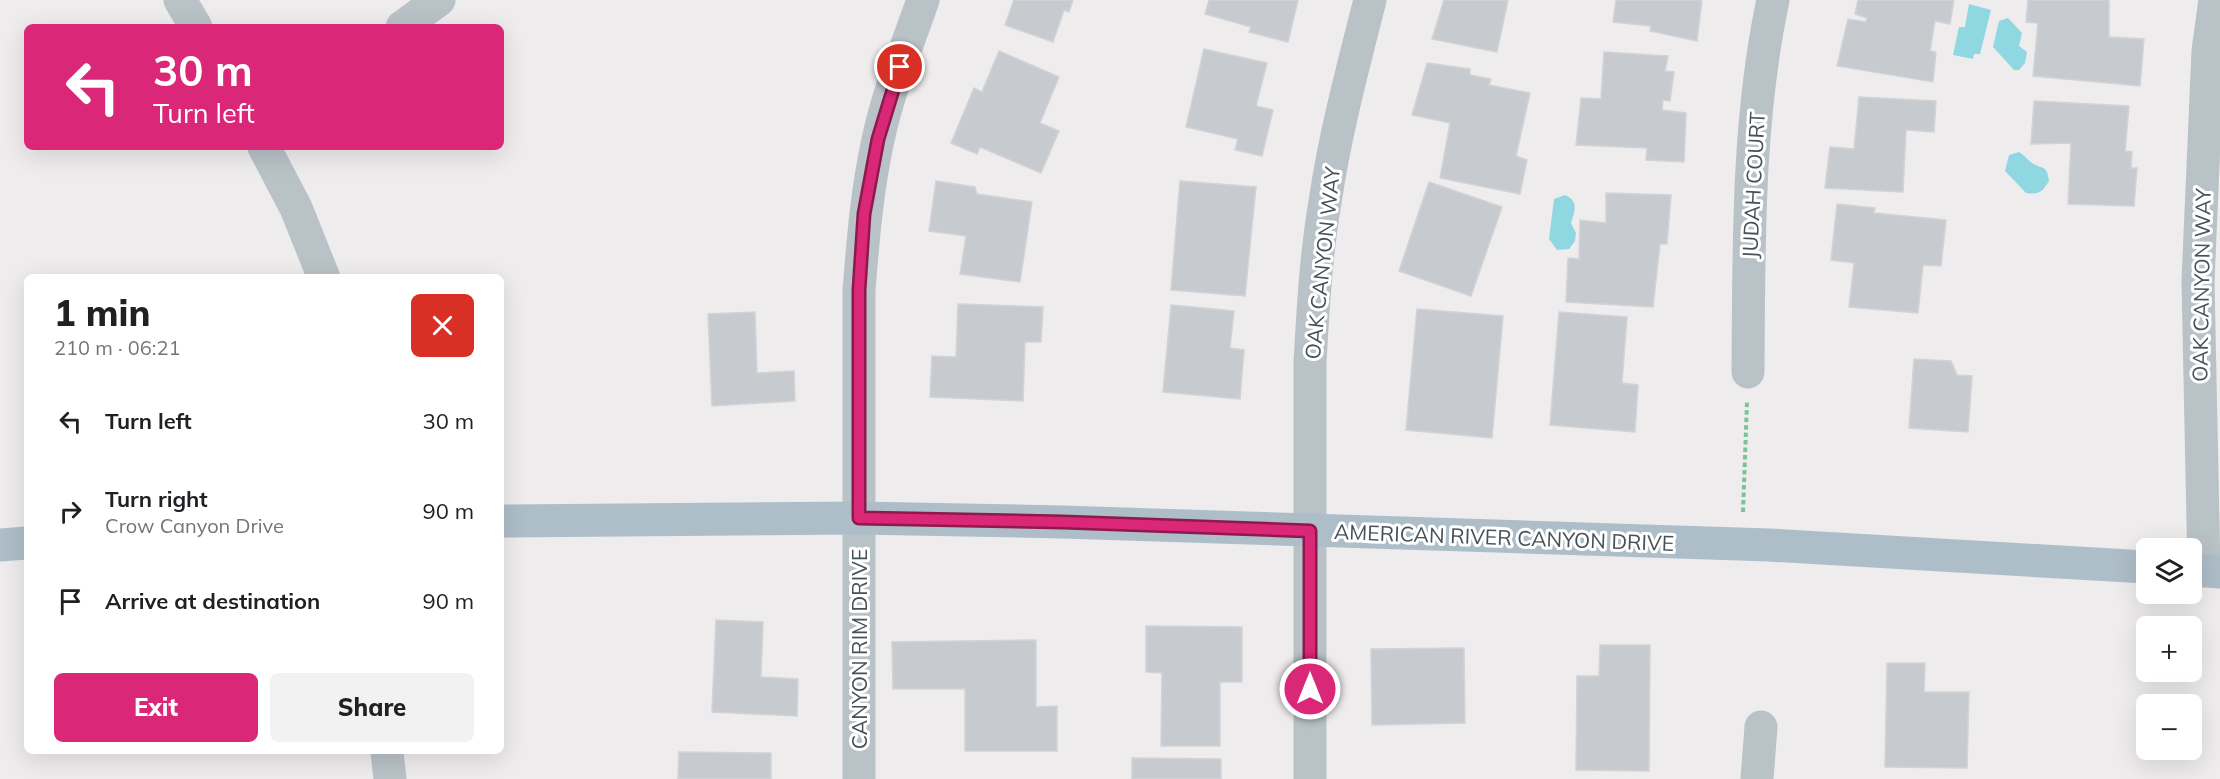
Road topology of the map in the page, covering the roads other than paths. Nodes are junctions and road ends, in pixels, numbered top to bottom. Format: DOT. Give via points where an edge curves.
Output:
graph roads {
  1 [pos="180,0"];
  2 [pos="439,0"];
  3 [pos="923,0"];
  4 [pos="1370,0"];
  5 [pos="1773,0"];
  6 [pos="2215,0"];
  7 [pos="194,24"];
  8 [pos="406,24"];
  9 [pos="266,150"];
  10 [pos="322,274"];
  11 [pos="1748,372"];
  12 [pos="859,518"];
  13 [pos="504,521"];
  14 [pos="1310,531"];
  15 [pos="24,543"];
  16 [pos="0,545"];
  17 [pos="2136,566"];
  18 [pos="2205,571"];
  19 [pos="1761,727"];
  20 [pos="387,754"];
  21 [pos="390,779"];
  22 [pos="859,779"];
  23 [pos="1310,779"];
  24 [pos="1757,779"];
  1 -- 7 [label="street"];
  2 -- 8 [label="street"];
  3 -- 12 [label="street, CANYON RIM DRIVE" via="878,139 864,214 859,290"];
  4 -- 14 [label="street, OAK CANYON WAY" via="1324,202 1310,362"];
  5 -- 11 [label="street, JUDAH COURT" via="1756,110 1749,211"];
  6 -- 18 [label="street, OAK CANYON WAY" via="2208,51 2198,281"];
  9 -- 10 [label="street" via="296,208"];
  12 -- 13 [label="main road, AMERICAN RIVER CANYON DRIVE"];
  12 -- 14 [label="main road, AMERICAN RIVER CANYON DRIVE"];
  12 -- 22 [label="street, CANYON RIM DRIVE"];
  14 -- 17 [label="main road, AMERICAN RIVER CANYON DRIVE" via="1741,544"];
  14 -- 23 [label="street, OAK CANYON WAY"];
  15 -- 16 [label="main road"];
  19 -- 24 [label="street"];
  20 -- 21 [label="street"];
}
